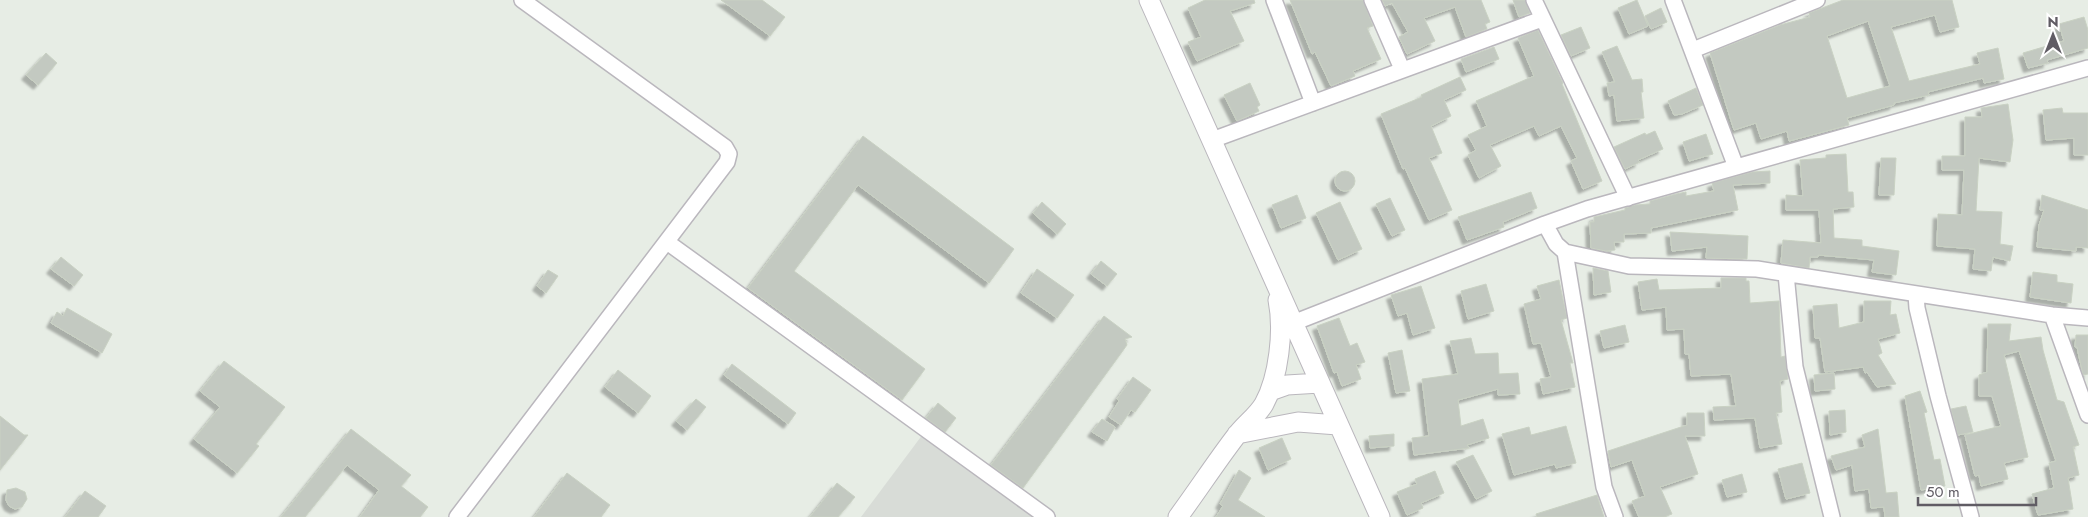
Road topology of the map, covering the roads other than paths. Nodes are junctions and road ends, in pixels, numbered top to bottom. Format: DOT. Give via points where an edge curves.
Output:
graph roads {
  1 [pos="522,0"];
  2 [pos="1149,0"];
  3 [pos="1274,0"];
  4 [pos="1372,0"];
  5 [pos="1534,0"];
  6 [pos="1673,0"];
  7 [pos="1817,0"];
  8 [pos="1542,19"];
  9 [pos="1693,50"];
  10 [pos="2088,68"];
  11 [pos="1402,69"];
  12 [pos="1313,103"];
  13 [pos="1212,140"];
  14 [pos="1736,167"];
  15 [pos="1628,198"];
  16 [pos="1545,224"];
  17 [pos="667,242"];
  18 [pos="1565,252"];
  19 [pos="1786,274"];
  20 [pos="1275,282"];
  21 [pos="1916,295"];
  22 [pos="2052,315"];
  23 [pos="2088,318"];
  24 [pos="1294,323"];
  25 [pos="1320,382"];
  26 [pos="1270,391"];
  27 [pos="2088,416"];
  28 [pos="1338,425"];
  29 [pos="1237,434"];
  30 [pos="457,517"];
  31 [pos="1047,517"];
  32 [pos="1178,517"];
  33 [pos="1380,517"];
  34 [pos="1615,517"];
  35 [pos="1832,517"];
  36 [pos="1972,517"];
  1 -- 17 [label="street" via="725,146 729,154 727,162"];
  2 -- 13 [label="street"];
  3 -- 12 [label="street"];
  4 -- 11 [label="street"];
  5 -- 8 [label="street"];
  6 -- 9 [label="street"];
  7 -- 9 [label="street"];
  8 -- 11 [label="street"];
  8 -- 15 [label="street"];
  9 -- 14 [label="street"];
  10 -- 14 [label="street"];
  11 -- 12 [label="street"];
  12 -- 13 [label="street"];
  13 -- 20 [label="street"];
  14 -- 15 [label="street"];
  15 -- 16 [label="street"];
  16 -- 18 [label="street" via="1556,244"];
  16 -- 24 [label="street"];
  17 -- 30 [label="street"];
  17 -- 31 [label="street"];
  18 -- 19 [label="street" via="1629,266 1757,269"];
  18 -- 34 [label="street" via="1604,487"];
  19 -- 21 [label="street"];
  19 -- 35 [label="street" via="1795,368"];
  20 -- 24 [label="street"];
  20 -- 26 [label="street" via="1281,314 1280,336"];
  21 -- 22 [label="street"];
  21 -- 36 [label="street" via="1938,396"];
  22 -- 23 [label="street"];
  22 -- 27 [label="street"];
  24 -- 25 [label="street"];
  25 -- 26 [label="street" via="1287,385"];
  25 -- 28 [label="street"];
  26 -- 29 [label="street" via="1263,406"];
  28 -- 29 [label="street" via="1298,422"];
  28 -- 33 [label="street"];
  29 -- 32 [label="street"];
}
